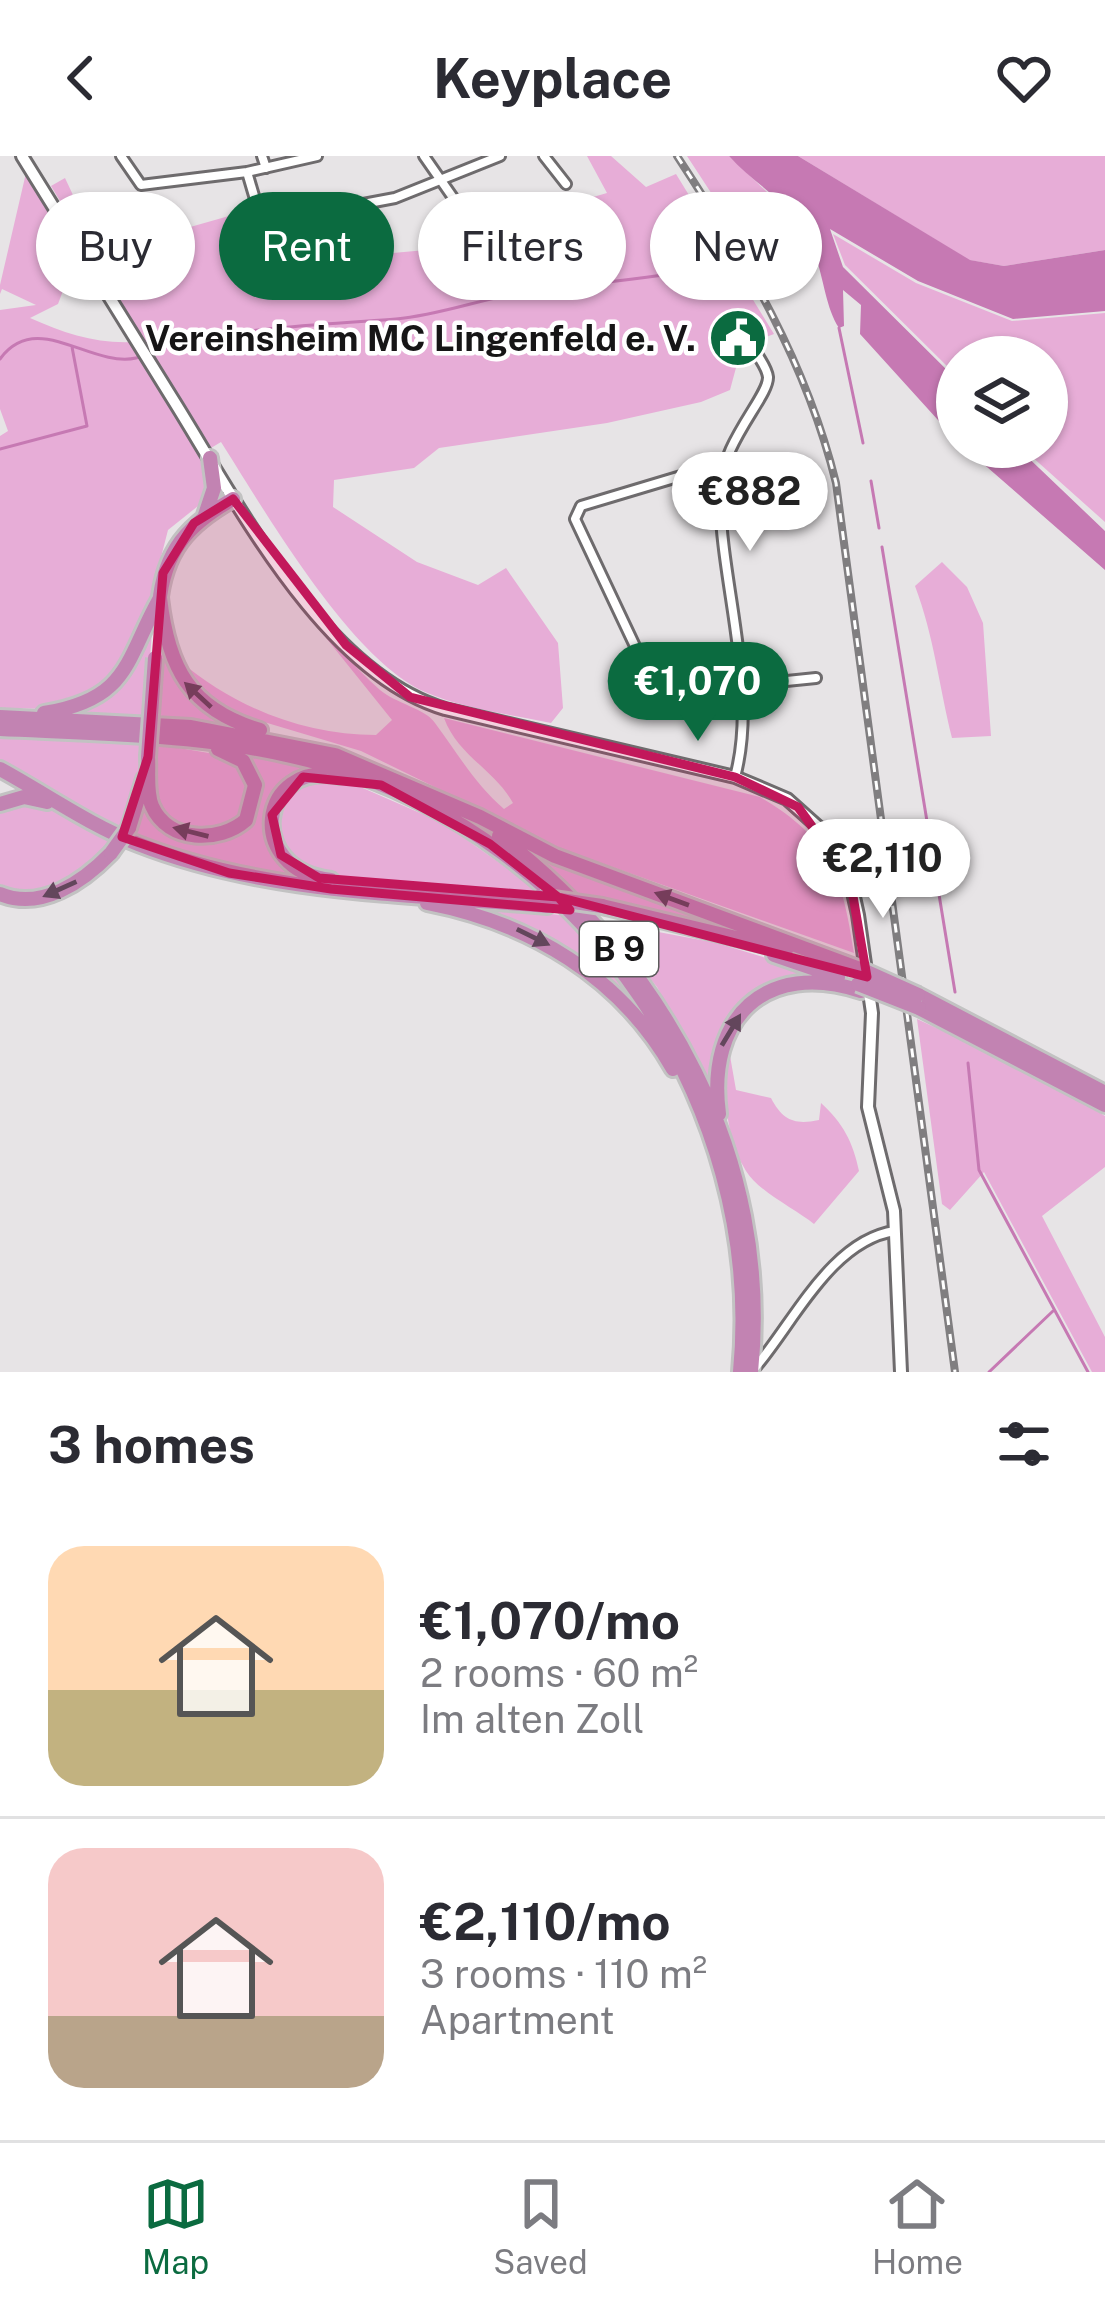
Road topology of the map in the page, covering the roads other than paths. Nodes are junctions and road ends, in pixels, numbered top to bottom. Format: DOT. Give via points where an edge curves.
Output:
graph roads {
  1 [pos="22,156"];
  2 [pos="121,156"];
  3 [pos="262,156"];
  4 [pos="317,156"];
  5 [pos="424,156"];
  6 [pos="500,156"];
  7 [pos="544,156"];
  8 [pos="266,168"];
  9 [pos="248,172"];
  10 [pos="440,179"];
  11 [pos="566,184"];
  12 [pos="449,192"];
  13 [pos="756,352"];
  14 [pos="209,458"];
  15 [pos="721,464"];
  16 [pos="233,499"];
  17 [pos="205,515"];
  18 [pos="160,598"];
  19 [pos="816,678"];
  20 [pos="738,686"];
  21 [pos="7,718"];
  22 [pos="0,729"];
  23 [pos="172,738"];
  24 [pos="292,744"];
  25 [pos="148,757"];
  26 [pos="0,769"];
  27 [pos="735,777"];
  28 [pos="381,784"];
  29 [pos="0,804"];
  30 [pos="452,806"];
  31 [pos="65,808"];
  32 [pos="381,893"];
  33 [pos="0,894"];
  34 [pos="543,902"];
  35 [pos="860,980"];
  36 [pos="918,1001"];
  37 [pos="1105,1093"];
  38 [pos="1105,1105"];
  39 [pos="700,1106"];
  40 [pos="724,1142"];
  41 [pos="895,1231"];
  42 [pos="740,1372"];
  43 [pos="751,1372"];
  44 [pos="901,1372"];
  1 -- 14 [label="main road"];
  2 -- 9 [label="street" via="141,185"];
  3 -- 8 [label="street"];
  4 -- 8 [label="street"];
  5 -- 10 [label="street"];
  6 -- 10 [label="street"];
  7 -- 11 [label="street"];
  8 -- 9 [label="street"];
  9 -- 10 [label="street" via="262,223 395,199"];
  10 -- 12 [label="street"];
  13 -- 15 [label="street" via="766,387"];
  14 -- 16 [label="main road"];
  14 -- 17 [label="highway" via="214,488"];
  15 -- 20 [label="street"];
  15 -- 20 [label="street" via="581,506 575,519 643,662"];
  16 -- 17 [label="highway"];
  16 -- 27 [label="main road" via="346,645 410,697"];
  17 -- 18 [label="highway" via="169,557"];
  18 -- 21 [label="highway" via="140,649 108,688 79,705"];
  24 -- 18 [label="highway, one-way" via="238,724 184,682 166,645"];
  18 -- 25 [label="highway, bridge"];
  19 -- 20 [label="street"];
  20 -- 27 [label="street"];
  21 -- 24 [label="highway, B 9" via="175,726"];
  22 -- 23 [label="highway, B 9"];
  23 -- 25 [label="highway, one-way" via="228,752 253,775 255,801 235,830 206,837 160,819"];
  23 -- 28 [label="highway, B 9" via="260,749"];
  24 -- 30 [label="highway, B 9" via="361,764"];
  25 -- 33 [label="highway, one-way, bridge" via="129,828 111,854 64,890 29,901"];
  26 -- 31 [label="highway"];
  27 -- 41 [label="main road" via="798,807 825,833 850,879 872,1012 868,1112"];
  28 -- 34 [label="highway" via="323,773 292,782 272,815 280,855 319,878"];
  28 -- 39 [label="highway, B 9" via="490,844 578,917 648,1006"];
  29 -- 31 [label="highway" via="23,797"];
  35 -- 30 [label="highway, one-way"];
  30 -- 40 [label="highway, B 9" via="555,881 623,954 681,1041"];
  31 -- 32 [label="highway" via="196,864"];
  32 -- 34 [label="highway"];
  32 -- 39 [label="highway, one-way" via="484,916 568,956 644,1024"];
  34 -- 35 [label="highway, bridge" via="604,910"];
  35 -- 36 [label="highway, bridge"];
  35 -- 36 [label="highway, bridge"];
  40 -- 35 [label="highway, one-way" via="715,1078 736,1017 801,981"];
  36 -- 37 [label="highway"];
  36 -- 38 [label="highway"];
  39 -- 42 [label="highway, B 9" via="735,1233"];
  40 -- 43 [label="highway, B 9" via="749,1260"];
  41 -- 43 [label="street" via="862,1241"];
  41 -- 44 [label="main road"];
}
